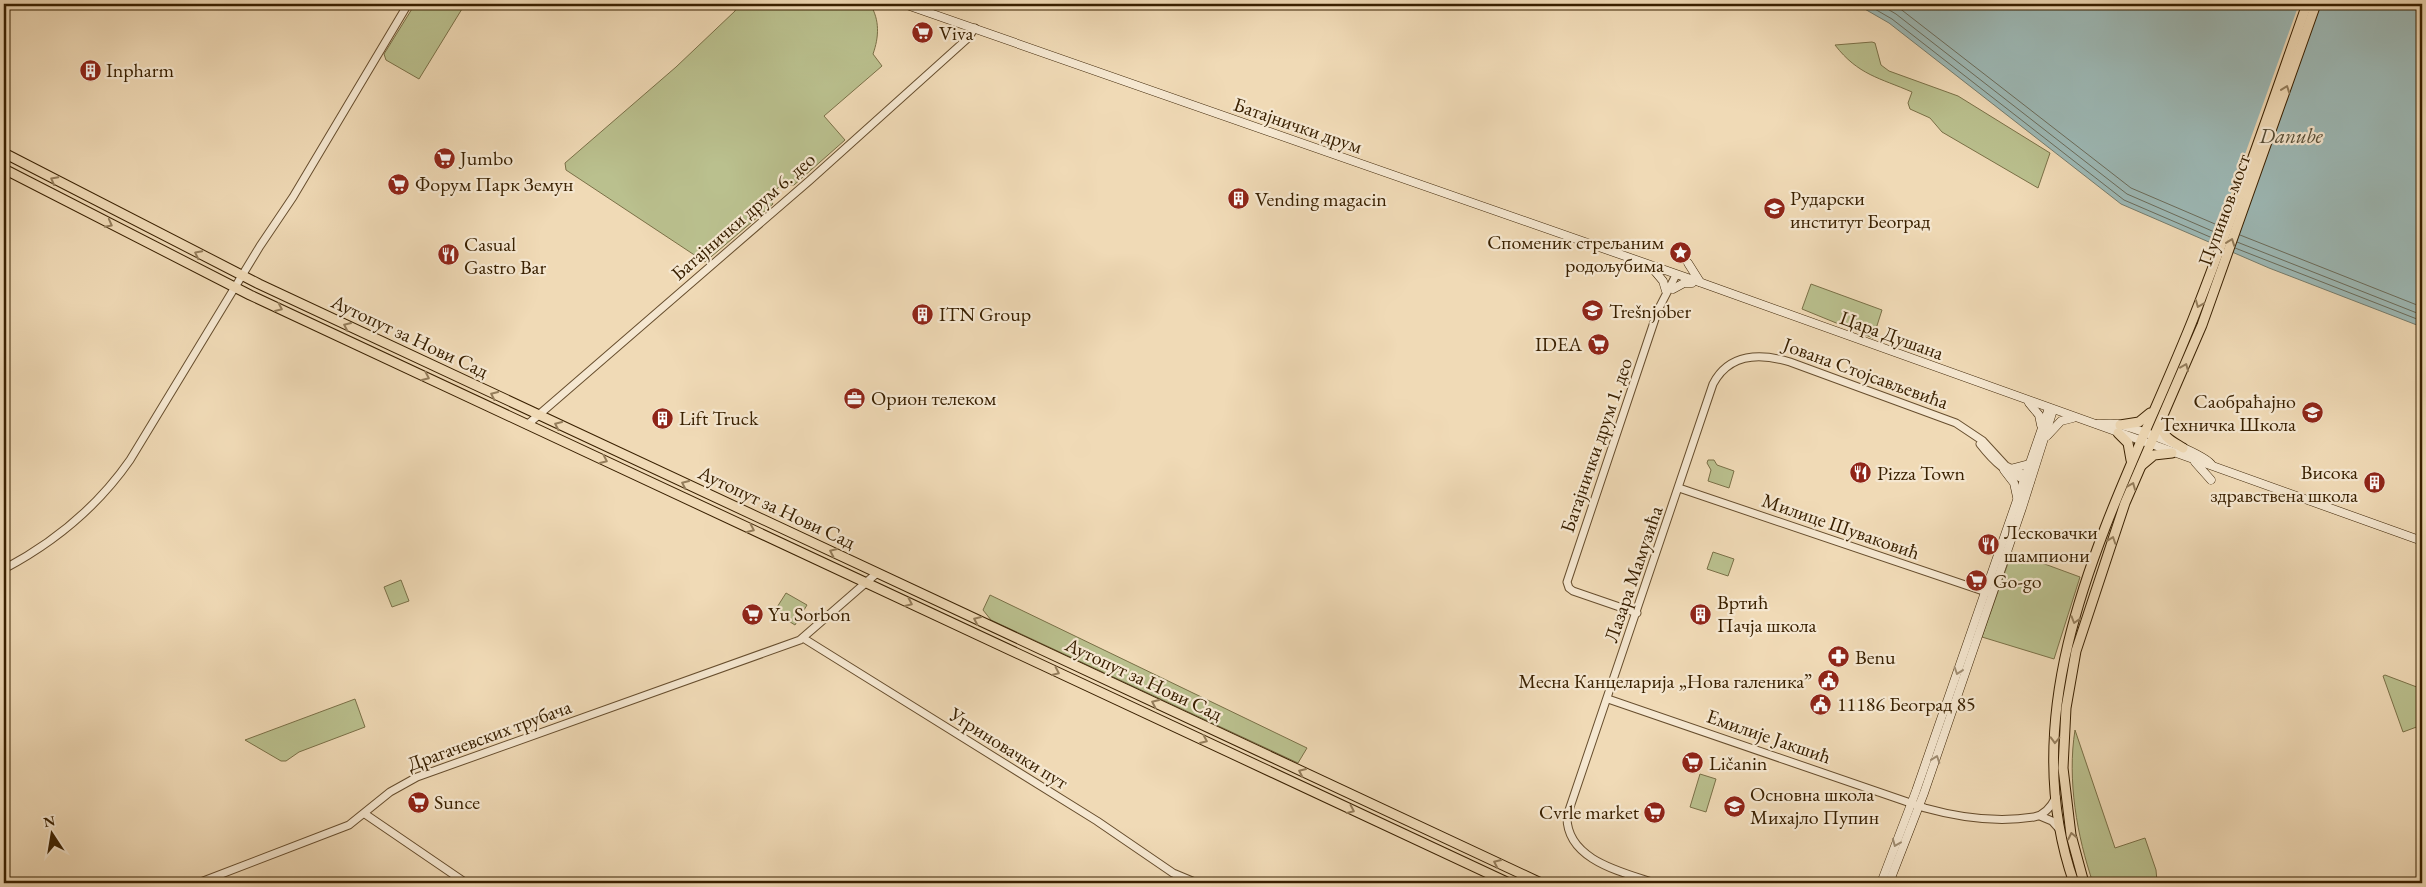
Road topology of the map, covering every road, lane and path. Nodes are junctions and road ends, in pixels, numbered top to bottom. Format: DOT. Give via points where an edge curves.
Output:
graph roads {
  1 [pos="408,4"];
  2 [pos="904,4"];
  3 [pos="2307,4"];
  4 [pos="2316,4"];
  5 [pos="975,28"];
  6 [pos="4,153"];
  7 [pos="4,169"];
  8 [pos="1688,263"];
  9 [pos="1649,266"];
  10 [pos="242,276"];
  11 [pos="1679,276"];
  12 [pos="1702,284"];
  13 [pos="2211,286"];
  14 [pos="235,287"];
  15 [pos="1670,290"];
  16 [pos="2028,402"];
  17 [pos="2156,405"];
  18 [pos="2166,408"];
  19 [pos="2051,409"];
  20 [pos="538,415"];
  21 [pos="2074,418"];
  22 [pos="527,425"];
  23 [pos="2041,428"];
  24 [pos="2119,429"];
  25 [pos="2146,439"];
  26 [pos="2043,444"];
  27 [pos="2183,448"];
  28 [pos="2172,453"];
  29 [pos="2193,461"];
  30 [pos="2029,464"];
  31 [pos="2211,464"];
  32 [pos="2134,467"];
  33 [pos="2007,469"];
  34 [pos="2028,479"];
  35 [pos="2211,480"];
  36 [pos="1679,488"];
  37 [pos="2017,500"];
  38 [pos="2422,541"];
  39 [pos="4,569"];
  40 [pos="2090,573"];
  41 [pos="876,574"];
  42 [pos="2099,576"];
  43 [pos="865,582"];
  44 [pos="1989,593"];
  45 [pos="1637,613"];
  46 [pos="803,638"];
  47 [pos="1608,698"];
  48 [pos="2056,796"];
  49 [pos="1916,804"];
  50 [pos="365,814"];
  51 [pos="2040,816"];
  52 [pos="2060,831"];
  53 [pos="198,883"];
  54 [pos="466,883"];
  55 [pos="1197,883"];
  56 [pos="1508,883"];
  57 [pos="1541,883"];
  58 [pos="1655,883"];
  59 [pos="1881,883"];
  60 [pos="1889,883"];
  61 [pos="2074,883"];
  62 [pos="2084,883"];
  1 -- 10 [label="street"];
  2 -- 5 [label="main road, Батајнички друм"];
  3 -- 13 [label="main road, Пупинов мост"];
  13 -- 4 [label="main road, Пупинов мост, one-way"];
  5 -- 9 [label="main road, Батајнички друм"];
  5 -- 20 [label="street, Батајнички друм 6. део" via="967,40 809,181"];
  10 -- 6 [label="main road, Аутопут за Нови Сад, one-way"];
  7 -- 14 [label="main road, Аутопут за Нови Сад, one-way"];
  8 -- 12 [label="main road"];
  9 -- 11 [label="main road, Батајнички друм"];
  9 -- 15 [label="main road"];
  10 -- 14 [label="street"];
  20 -- 10 [label="main road, Аутопут за Нови Сад, one-way"];
  11 -- 12 [label="main road, Цара Душана"];
  11 -- 15 [label="street, Батајнички друм 1. део"];
  12 -- 15 [label="main road" via="1684,283"];
  12 -- 16 [label="main road, Цара Душана"];
  13 -- 17 [label="main road, one-way"];
  18 -- 13 [label="main road, one-way" via="2192,350"];
  14 -- 22 [label="main road, Аутопут за Нови Сад, one-way"];
  14 -- 39 [label="street" via="122,472 66,528"];
  15 -- 45 [label="street, Батајнички друм 1. део" via="1656,319 1567,582 1573,591"];
  16 -- 19 [label="main road, Цара Душана"];
  16 -- 23 [label="main road" via="2039,415"];
  17 -- 24 [label="main road" via="2142,421"];
  17 -- 25 [label="main road"];
  18 -- 25 [label="main road"];
  18 -- 27 [label="main road" via="2162,432"];
  19 -- 21 [label="main road, Цара Душана"];
  19 -- 23 [label="main road"];
  19 -- 26 [label="main road"];
  20 -- 22 [label="street, Батајнички друм 6. део"];
  41 -- 20 [label="main road, Аутопут за Нови Сад, one-way"];
  21 -- 24 [label="main road, Цара Душана"];
  21 -- 26 [label="main road" via="2058,423"];
  22 -- 43 [label="main road, Аутопут за Нови Сад, one-way"];
  23 -- 30 [label="main road"];
  24 -- 25 [label="main road, Цара Душана"];
  24 -- 32 [label="main road" via="2128,443"];
  25 -- 27 [label="main road, Цара Душана"];
  25 -- 28 [label="main road, Цара Душана"];
  25 -- 32 [label="main road"];
  26 -- 34 [label="main road"];
  27 -- 31 [label="main road, Цара Душана"];
  28 -- 29 [label="main road, Цара Душана"];
  28 -- 32 [label="main road" via="2154,454"];
  29 -- 31 [label="main road, Цара Душана"];
  29 -- 35 [label="main road"];
  30 -- 33 [label="main road"];
  30 -- 34 [label="main road"];
  31 -- 38 [label="main road, Цара Душана"];
  32 -- 40 [label="main road" via="2113,505"];
  42 -- 32 [label="main road, one-way"];
  33 -- 34 [label="street, Јована Стојсављевића"];
  33 -- 36 [label="street, Јована Стојсављевића" via="1989,456 1974,435 1956,423 1790,362 1751,356 1733,363 1715,381"];
  33 -- 37 [label="main road"];
  34 -- 37 [label="main road"];
  34 -- 44 [label="main road"];
  36 -- 44 [label="street, Милице Шуваковић"];
  36 -- 45 [label="street, Лазара Мамузића"];
  37 -- 44 [label="main road"];
  40 -- 42 [label="main road"];
  40 -- 48 [label="main road, one-way" via="2060,678 2054,740"];
  41 -- 43 [label="street"];
  57 -- 41 [label="main road, Аутопут за Нови Сад, one-way"];
  62 -- 42 [label="main road, one-way" via="2067,810 2063,738 2073,663"];
  43 -- 46 [label="street"];
  43 -- 56 [label="main road, Аутопут за Нови Сад, one-way"];
  44 -- 49 [label="main road"];
  45 -- 47 [label="street, Лазара Мамузића"];
  46 -- 50 [label="street, Драгачевских трубача" via="417,777 390,792"];
  46 -- 55 [label="street, Угриновачки пут" via="1097,821 1174,873"];
  47 -- 49 [label="street, Емилије Јакшић"];
  47 -- 58 [label="street, Лазара Мамузића" via="1568,811 1567,826 1578,845 1600,864"];
  48 -- 51 [label="street" via="2050,808"];
  48 -- 52 [label="main road"];
  49 -- 51 [label="street, Емилије Јакшић" via="1979,819 2011,820"];
  49 -- 59 [label="main road, one-way"];
  49 -- 60 [label="main road"];
  50 -- 53 [label="street, Драгачевских трубача" via="340,829"];
  50 -- 54 [label="street"];
  51 -- 52 [label="street" via="2050,820"];
  52 -- 61 [label="main road"];
}
